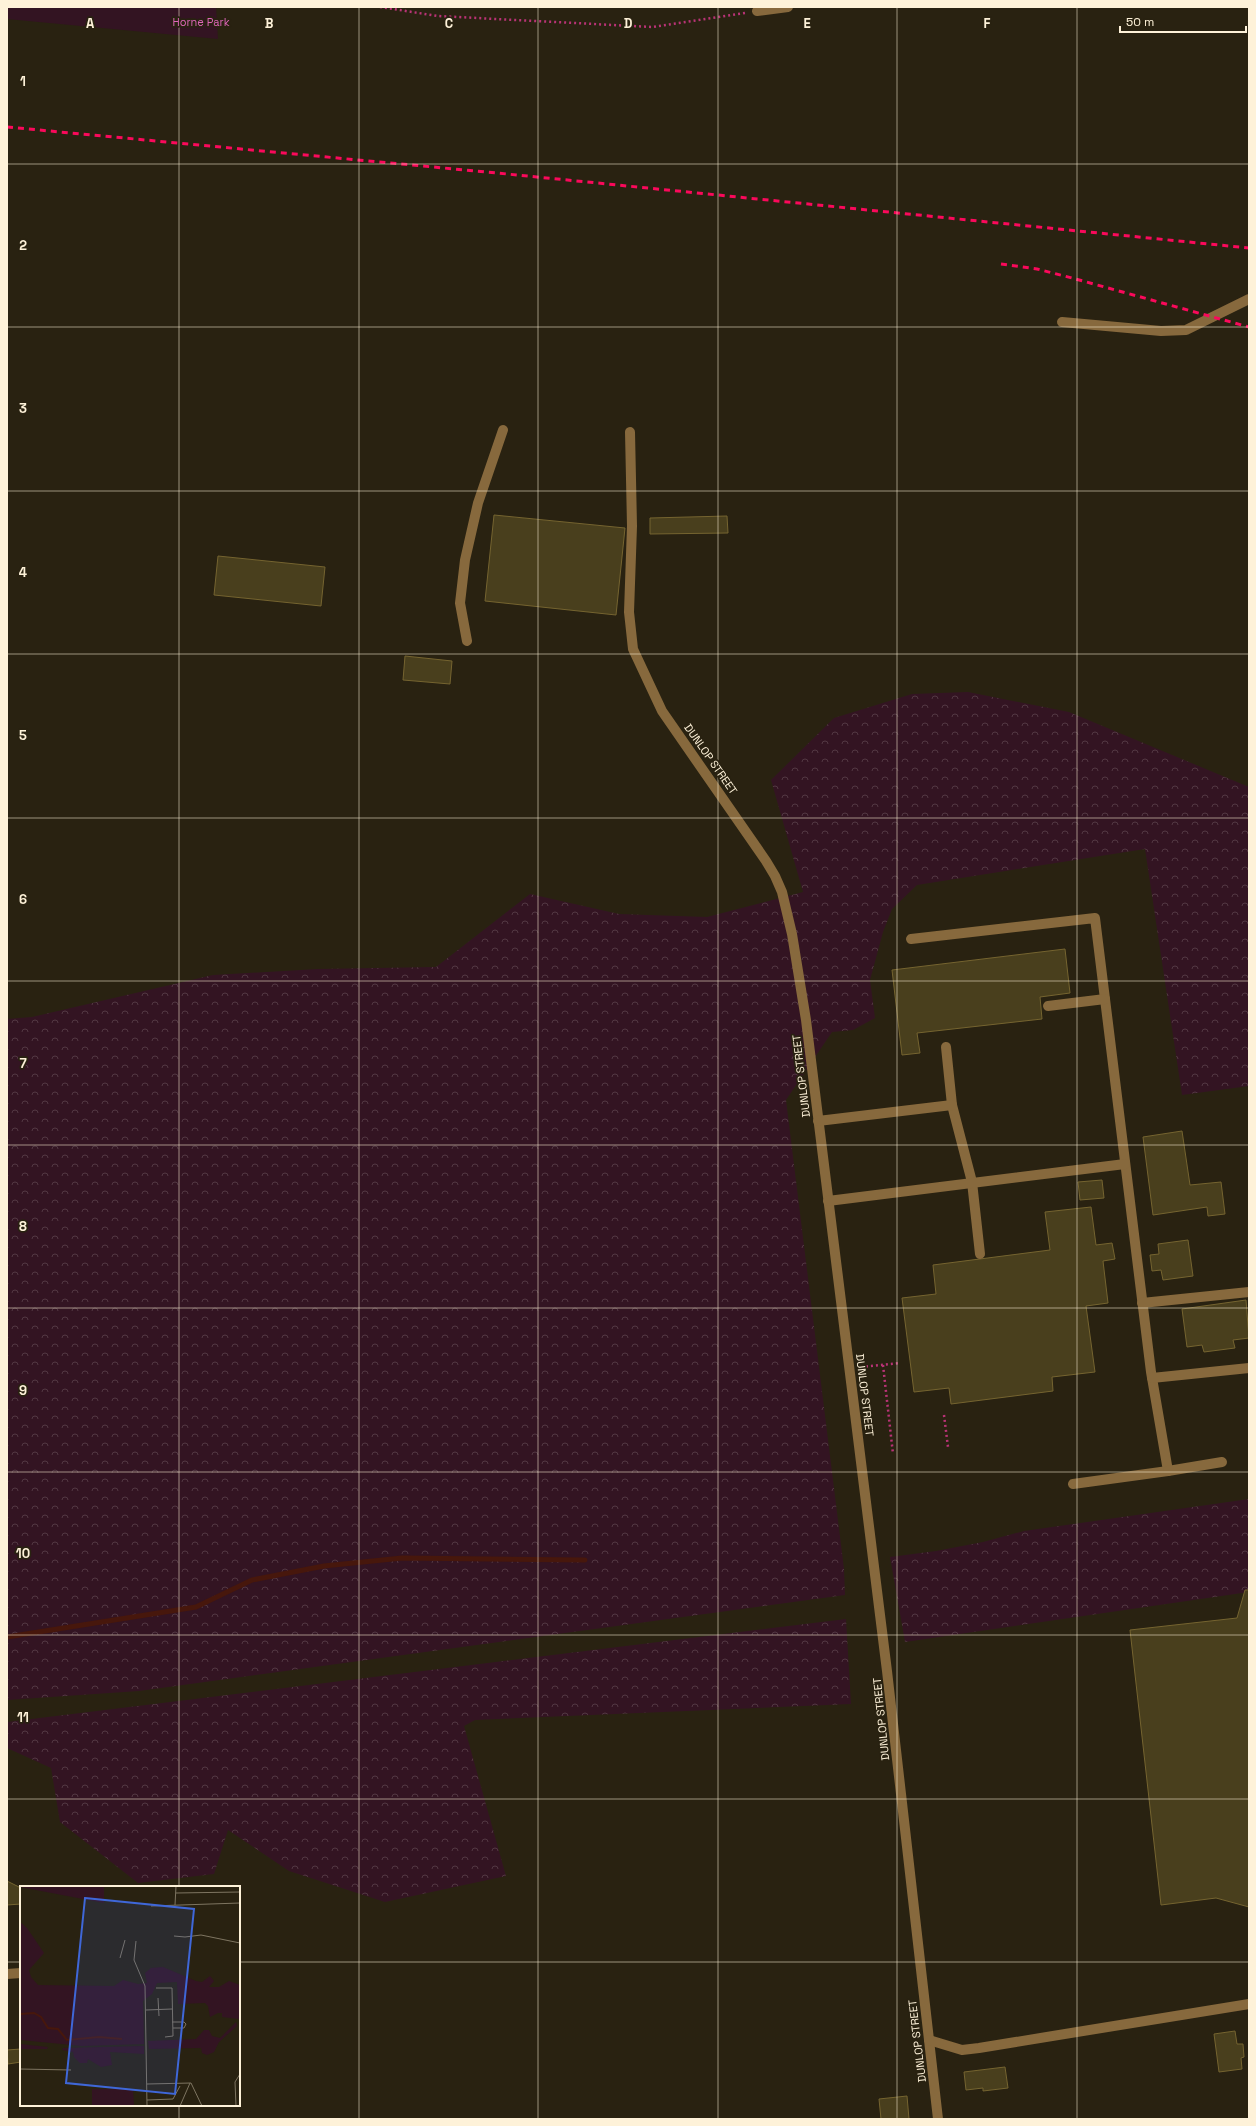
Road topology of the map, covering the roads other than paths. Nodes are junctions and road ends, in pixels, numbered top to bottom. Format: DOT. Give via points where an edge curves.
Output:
graph roads {
  1 [pos="788,7"];
  2 [pos="757,11"];
  3 [pos="1249,299"];
  4 [pos="1062,322"];
  5 [pos="503,430"];
  6 [pos="630,432"];
  7 [pos="467,641"];
  8 [pos="911,939"];
  9 [pos="1105,999"];
  10 [pos="1048,1006"];
  11 [pos="946,1047"];
  12 [pos="952,1105"];
  13 [pos="818,1120"];
  14 [pos="1125,1164"];
  15 [pos="972,1182"];
  16 [pos="828,1201"];
  17 [pos="980,1254"];
  18 [pos="1249,1292"];
  19 [pos="1142,1303"];
  20 [pos="1249,1368"];
  21 [pos="1152,1378"];
  22 [pos="1222,1462"];
  23 [pos="1168,1470"];
  24 [pos="1073,1484"];
  25 [pos="20,1973"];
  26 [pos="7,1974"];
  27 [pos="1249,2004"];
  28 [pos="929,2040"];
  29 [pos="938,2119"];
  1 -- 2 [label="street"];
  3 -- 4 [label="street" via="1186,330 1161,331"];
  5 -- 7 [label="street" via="478,503 465,560 460,603"];
  6 -- 13 [label="street, DUNLOP STREET" via="632,526 629,587 633,649 662,710 766,861 782,892 806,1020"];
  8 -- 9 [label="street" via="1095,918"];
  9 -- 10 [label="street"];
  9 -- 14 [label="street"];
  11 -- 12 [label="street"];
  12 -- 13 [label="street"];
  12 -- 15 [label="street"];
  13 -- 16 [label="street, DUNLOP STREET"];
  14 -- 15 [label="street"];
  14 -- 19 [label="street"];
  15 -- 16 [label="street"];
  15 -- 17 [label="street"];
  16 -- 28 [label="street, DUNLOP STREET" via="886,1664"];
  18 -- 19 [label="street"];
  19 -- 21 [label="street"];
  20 -- 21 [label="street"];
  21 -- 23 [label="street"];
  22 -- 23 [label="street"];
  23 -- 24 [label="street"];
  25 -- 26 [label="street"];
  27 -- 28 [label="street" via="962,2050"];
  28 -- 29 [label="street, DUNLOP STREET"];
}
